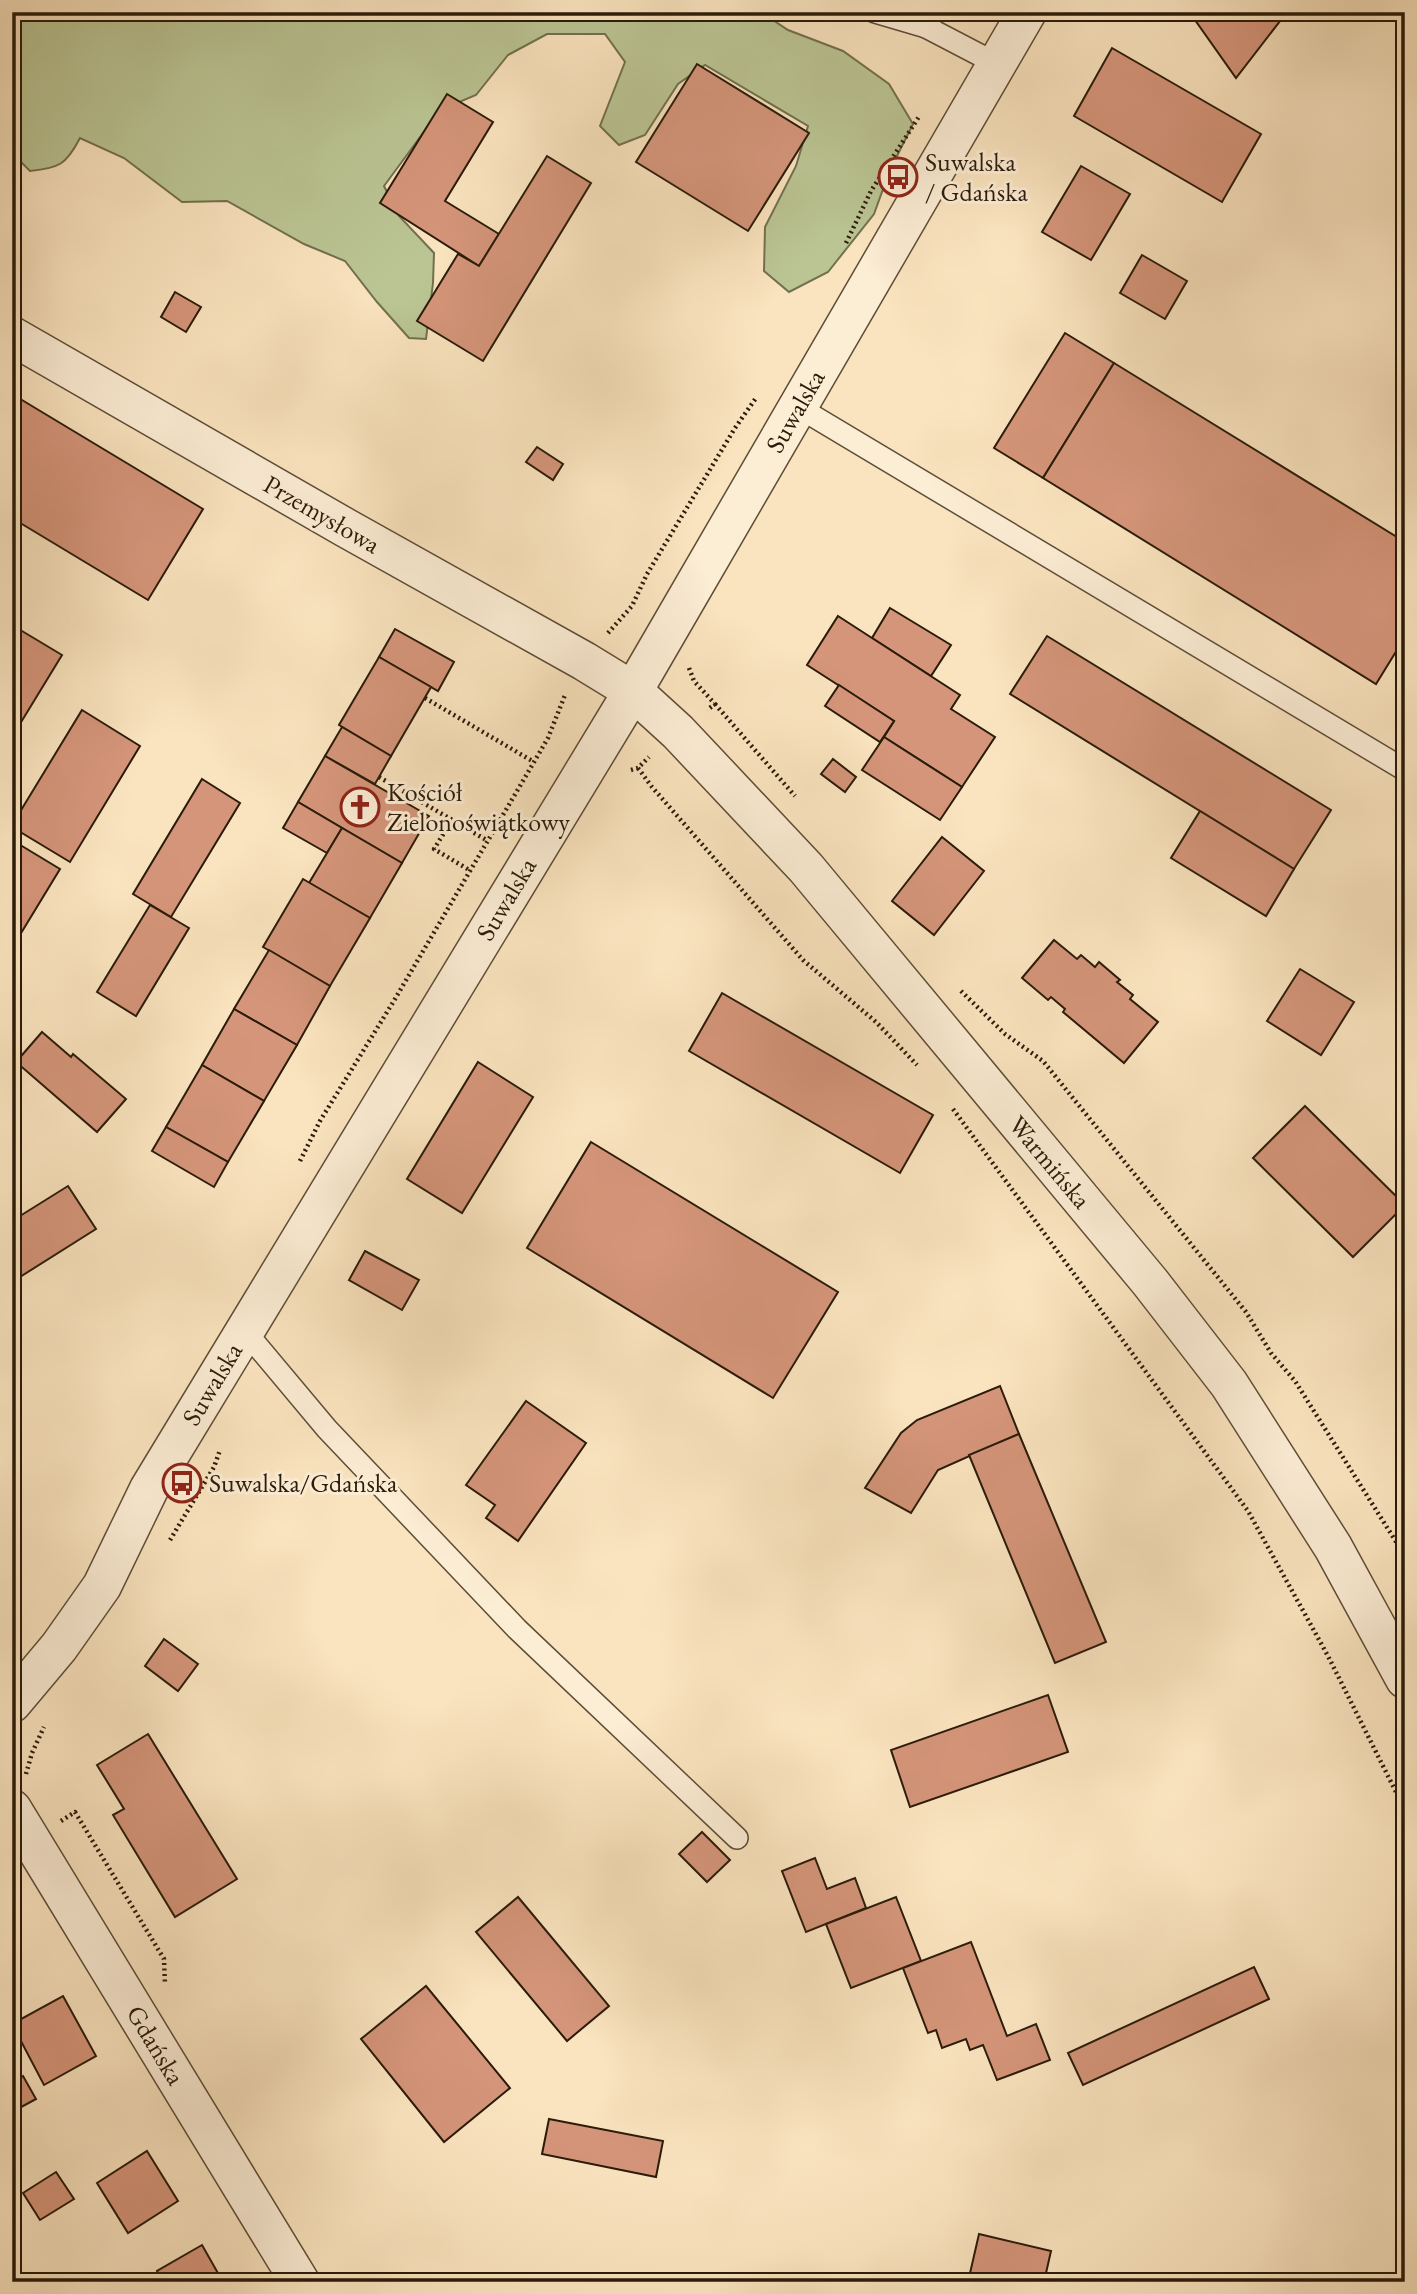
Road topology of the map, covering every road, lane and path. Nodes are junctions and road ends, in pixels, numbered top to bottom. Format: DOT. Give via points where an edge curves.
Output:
graph roads {
  1 [pos="875,12"];
  2 [pos="1027,12"];
  3 [pos="930,20"];
  4 [pos="997,64"];
  5 [pos="925,107"];
  6 [pos="843,249"];
  7 [pos="12,336"];
  8 [pos="762,390"];
  9 [pos="798,407"];
  10 [pos="584,661"];
  11 [pos="633,691"];
  12 [pos="425,698"];
  13 [pos="715,704"];
  14 [pos="534,762"];
  15 [pos="638,768"];
  16 [pos="1405,770"];
  17 [pos="379,777"];
  18 [pos="795,796"];
  19 [pos="510,803"];
  20 [pos="426,804"];
  21 [pos="422,812"];
  22 [pos="452,820"];
  23 [pos="488,841"];
  24 [pos="471,871"];
  25 [pos="957,987"];
  26 [pos="919,1068"];
  27 [pos="951,1107"];
  28 [pos="244,1330"];
  29 [pos="1405,1556"];
  30 [pos="1405,1679"];
  31 [pos="12,1703"];
  32 [pos="12,1808"];
  33 [pos="1405,1810"];
  34 [pos="737,1838"];
  35 [pos="300,2282"];
  1 -- 3 [label="lane"];
  2 -- 4 [label="street, Suwalska"];
  3 -- 4 [label="lane"];
  4 -- 9 [label="street, Suwalska"];
  5 -- 6 [label="path" via="871,191"];
  7 -- 10 [label="street, Przemysłowa"];
  8 -- 10 [label="path" via="735,428 632,606"];
  9 -- 11 [label="street, Suwalska"];
  9 -- 16 [label="lane"];
  10 -- 11 [label="street, Przemysłowa"];
  10 -- 14 [label="path"];
  11 -- 28 [label="street, Suwalska"];
  11 -- 30 [label="street, Warmińska" via="678,732 806,868 1150,1282 1251,1418 1333,1547"];
  12 -- 14 [label="path"];
  13 -- 18 [label="path"];
  14 -- 19 [label="path"];
  15 -- 26 [label="path" via="803,960 876,1022"];
  17 -- 20 [label="path"];
  20 -- 21 [label="path"];
  20 -- 22 [label="path"];
  22 -- 23 [label="path"];
  22 -- 24 [label="path" via="434,849"];
  25 -- 29 [label="path" via="1005,1034 1043,1061 1246,1312"];
  27 -- 33 [label="path" via="1248,1511"];
  28 -- 31 [label="street, Suwalska" via="149,1489 102,1586"];
  28 -- 34 [label="lane" via="327,1429 517,1629"];
  32 -- 35 [label="street, Gdańska"];
}
